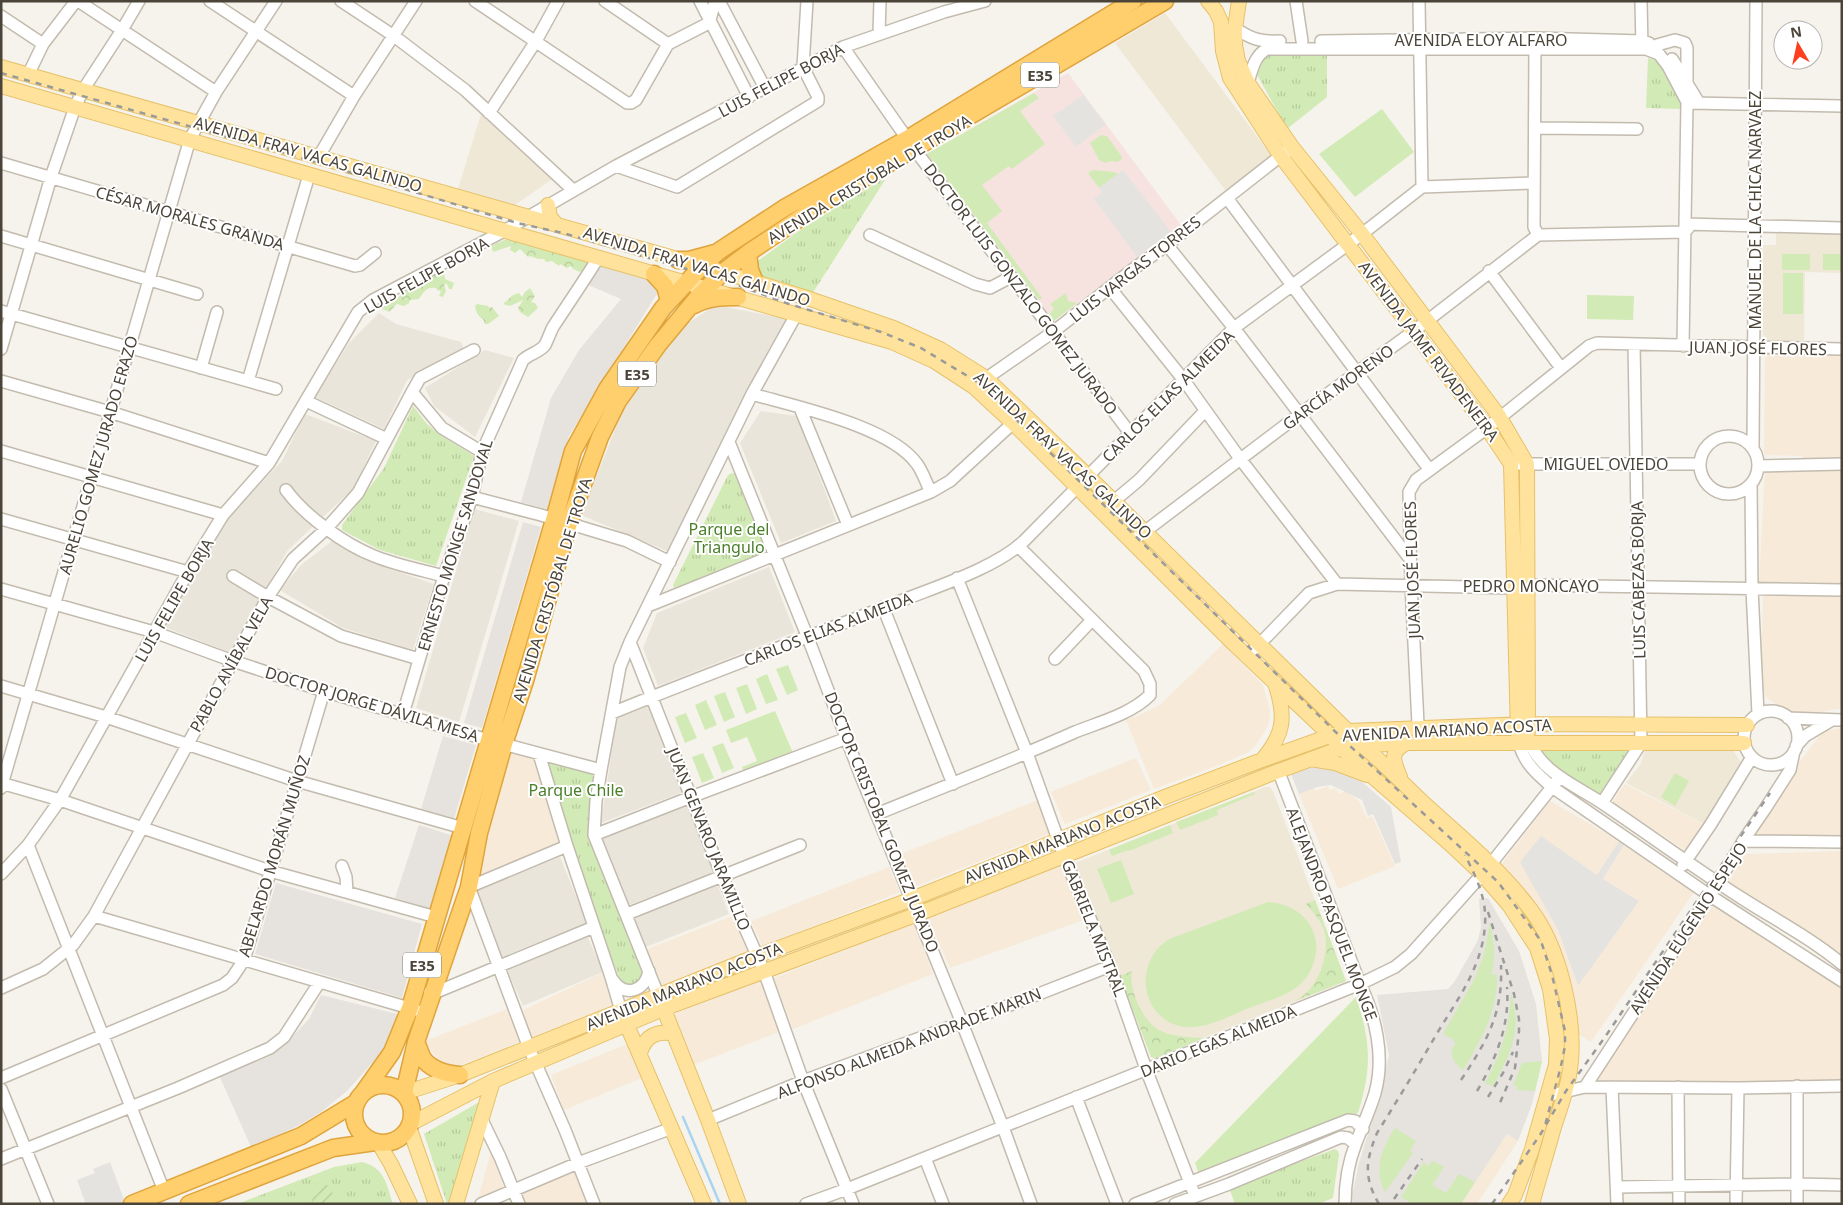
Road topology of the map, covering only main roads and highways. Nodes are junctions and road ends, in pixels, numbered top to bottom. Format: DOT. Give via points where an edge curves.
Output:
graph roads {
  1 [pos="1133,1"];
  2 [pos="1165,1"];
  3 [pos="1208,1"];
  4 [pos="1239,1"];
  5 [pos="1,67"];
  6 [pos="1,86"];
  7 [pos="911,144"];
  8 [pos="548,205"];
  9 [pos="556,224"];
  10 [pos="719,251"];
  11 [pos="748,253"];
  12 [pos="678,260"];
  13 [pos="701,267"];
  14 [pos="722,272"];
  15 [pos="654,274"];
  16 [pos="755,282"];
  17 [pos="686,283"];
  18 [pos="708,288"];
  19 [pos="738,296"];
  20 [pos="669,301"];
  21 [pos="690,307"];
  22 [pos="562,521"];
  23 [pos="1276,685"];
  24 [pos="1522,725"];
  25 [pos="1747,725"];
  26 [pos="1348,731"];
  27 [pos="1331,736"];
  28 [pos="1524,743"];
  29 [pos="1744,743"];
  30 [pos="1413,744"];
  31 [pos="1363,746"];
  32 [pos="1342,748"];
  33 [pos="1310,759"];
  34 [pos="1262,760"];
  35 [pos="1373,777"];
  36 [pos="1404,785"];
  37 [pos="1486,869"];
  38 [pos="661,1003"];
  39 [pos="621,1011"];
  40 [pos="627,1024"];
  41 [pos="674,1034"];
  42 [pos="416,1042"];
  43 [pos="640,1053"];
  44 [pos="460,1075"];
  45 [pos="494,1081"];
  46 [pos="404,1093"];
  47 [pos="360,1097"];
  48 [pos="409,1125"];
  49 [pos="377,1142"];
  50 [pos="1512,1200"];
  51 [pos="132,1204"];
  52 [pos="189,1204"];
  53 [pos="410,1204"];
  54 [pos="436,1204"];
  55 [pos="456,1204"];
  56 [pos="704,1204"];
  57 [pos="738,1204"];
  58 [pos="1531,1204"];
  1 -- 7 [label="highway, AVENIDA CRISTÓBAL DE TROYA / E35"];
  2 -- 7 [label="highway, AVENIDA CRISTÓBAL DE TROYA / E35"];
  3 -- 24 [label="main road, AVENIDA JAIME RIVADENEIRA" via="1221,22 1223,52 1230,78 1280,155 1511,464 1513,588"];
  4 -- 24 [label="main road, AVENIDA JAIME RIVADENEIRA" via="1235,45 1248,83 1292,146 1499,416 1527,464 1528,586"];
  5 -- 9 [label="main road, AVENIDA FRAY VACAS GALINDO"];
  6 -- 15 [label="main road, AVENIDA FRAY VACAS GALINDO"];
  7 -- 10 [label="highway, AVENIDA CRISTÓBAL DE TROYA / E35" via="786,207"];
  7 -- 11 [label="highway, AVENIDA CRISTÓBAL DE TROYA / E35"];
  8 -- 9 [label="main road" via="550,218"];
  9 -- 12 [label="main road, AVENIDA FRAY VACAS GALINDO"];
  10 -- 12 [label="highway"];
  10 -- 13 [label="highway, AVENIDA CRISTÓBAL DE TROYA / E35"];
  11 -- 14 [label="highway, AVENIDA CRISTÓBAL DE TROYA / E35"];
  11 -- 16 [label="highway"];
  12 -- 13 [label="main road, AVENIDA FRAY VACAS GALINDO"];
  13 -- 14 [label="main road, AVENIDA FRAY VACAS GALINDO"];
  13 -- 17 [label="highway, AVENIDA CRISTÓBAL DE TROYA / E35"];
  14 -- 16 [label="main road, AVENIDA FRAY VACAS GALINDO"];
  14 -- 18 [label="highway, AVENIDA CRISTÓBAL DE TROYA / E35"];
  15 -- 17 [label="main road, AVENIDA FRAY VACAS GALINDO"];
  15 -- 20 [label="highway" via="665,286"];
  16 -- 26 [label="main road, AVENIDA FRAY VACAS GALINDO" via="894,328 940,349 986,378"];
  17 -- 18 [label="main road, AVENIDA FRAY VACAS GALINDO"];
  17 -- 20 [label="highway, AVENIDA CRISTÓBAL DE TROYA / E35"];
  18 -- 19 [label="main road, AVENIDA FRAY VACAS GALINDO"];
  18 -- 21 [label="highway, AVENIDA CRISTÓBAL DE TROYA / E35"];
  19 -- 21 [label="highway" via="704,300"];
  19 -- 23 [label="main road, AVENIDA FRAY VACAS GALINDO" via="892,342 934,362 974,387"];
  20 -- 22 [label="highway, AVENIDA CRISTÓBAL DE TROYA / E35" via="607,389 572,451"];
  21 -- 22 [label="highway, AVENIDA CRISTÓBAL DE TROYA / E35" via="618,401"];
  22 -- 42 [label="highway, AVENIDA CRISTÓBAL DE TROYA / E35" via="528,672 504,744 469,887"];
  22 -- 47 [label="highway, AVENIDA CRISTÓBAL DE TROYA / E35" via="488,740 410,1008 392,1052"];
  23 -- 27 [label="main road, AVENIDA FRAY VACAS GALINDO"];
  23 -- 34 [label="main road" via="1283,707 1282,723 1272,748"];
  24 -- 25 [label="main road, AVENIDA MARIANO ACOSTA"];
  24 -- 26 [label="main road, AVENIDA MARIANO ACOSTA"];
  24 -- 28 [label="main road, AVENIDA JAIME RIVADENEIRA"];
  26 -- 27 [label="main road, AVENIDA MARIANO ACOSTA"];
  26 -- 31 [label="main road, AVENIDA FRAY VACAS GALINDO"];
  27 -- 32 [label="main road, AVENIDA FRAY VACAS GALINDO"];
  27 -- 34 [label="main road, AVENIDA MARIANO ACOSTA"];
  28 -- 29 [label="main road, AVENIDA MARIANO ACOSTA"];
  28 -- 30 [label="main road, AVENIDA MARIANO ACOSTA"];
  30 -- 31 [label="main road, AVENIDA MARIANO ACOSTA"];
  30 -- 36 [label="main road" via="1400,747 1395,753 1394,762"];
  31 -- 32 [label="main road, AVENIDA MARIANO ACOSTA"];
  31 -- 36 [label="main road, AVENIDA FRAY VACAS GALINDO"];
  32 -- 33 [label="main road, AVENIDA MARIANO ACOSTA"];
  32 -- 35 [label="main road, AVENIDA FRAY VACAS GALINDO"];
  33 -- 35 [label="main road" via="1335,762"];
  33 -- 38 [label="main road, AVENIDA MARIANO ACOSTA" via="918,914 764,971"];
  34 -- 38 [label="main road, AVENIDA MARIANO ACOSTA" via="912,899 758,956"];
  35 -- 37 [label="main road, AVENIDA FRAY VACAS GALINDO" via="1450,844"];
  36 -- 37 [label="main road, AVENIDA FRAY VACAS GALINDO"];
  37 -- 50 [label="main road, AVENIDA FRAY VACAS GALINDO" via="1537,948 1550,989 1557,1039 1556,1064 1548,1096"];
  37 -- 58 [label="main road, AVENIDA FRAY VACAS GALINDO" via="1506,878 1532,911 1558,968 1571,1022 1571,1062 1566,1091"];
  38 -- 39 [label="main road, AVENIDA MARIANO ACOSTA"];
  38 -- 40 [label="main road, AVENIDA MARIANO ACOSTA"];
  38 -- 41 [label="main road"];
  39 -- 40 [label="main road"];
  39 -- 44 [label="main road, AVENIDA MARIANO ACOSTA"];
  40 -- 43 [label="main road"];
  40 -- 45 [label="main road, AVENIDA MARIANO ACOSTA"];
  41 -- 43 [label="main road" via="656,1033 648,1037"];
  41 -- 57 [label="main road"];
  42 -- 44 [label="highway" via="424,1061 437,1070"];
  42 -- 46 [label="highway, AVENIDA CRISTÓBAL DE TROYA / E35"];
  43 -- 56 [label="main road"];
  44 -- 46 [label="main road, AVENIDA MARIANO ACOSTA"];
  45 -- 48 [label="main road, AVENIDA MARIANO ACOSTA"];
  45 -- 55 [label="main road"];
  46 -- 47 [label="highway, E35" via="393,1087 377,1086"];
  46 -- 48 [label="highway, E35" via="411,1109"];
  47 -- 49 [label="highway" via="354,1118 357,1126"];
  47 -- 51 [label="highway, E35" via="301,1136"];
  48 -- 49 [label="highway" via="396,1140"];
  48 -- 54 [label="main road"];
  49 -- 52 [label="highway" via="333,1148"];
  49 -- 53 [label="main road"];
}
